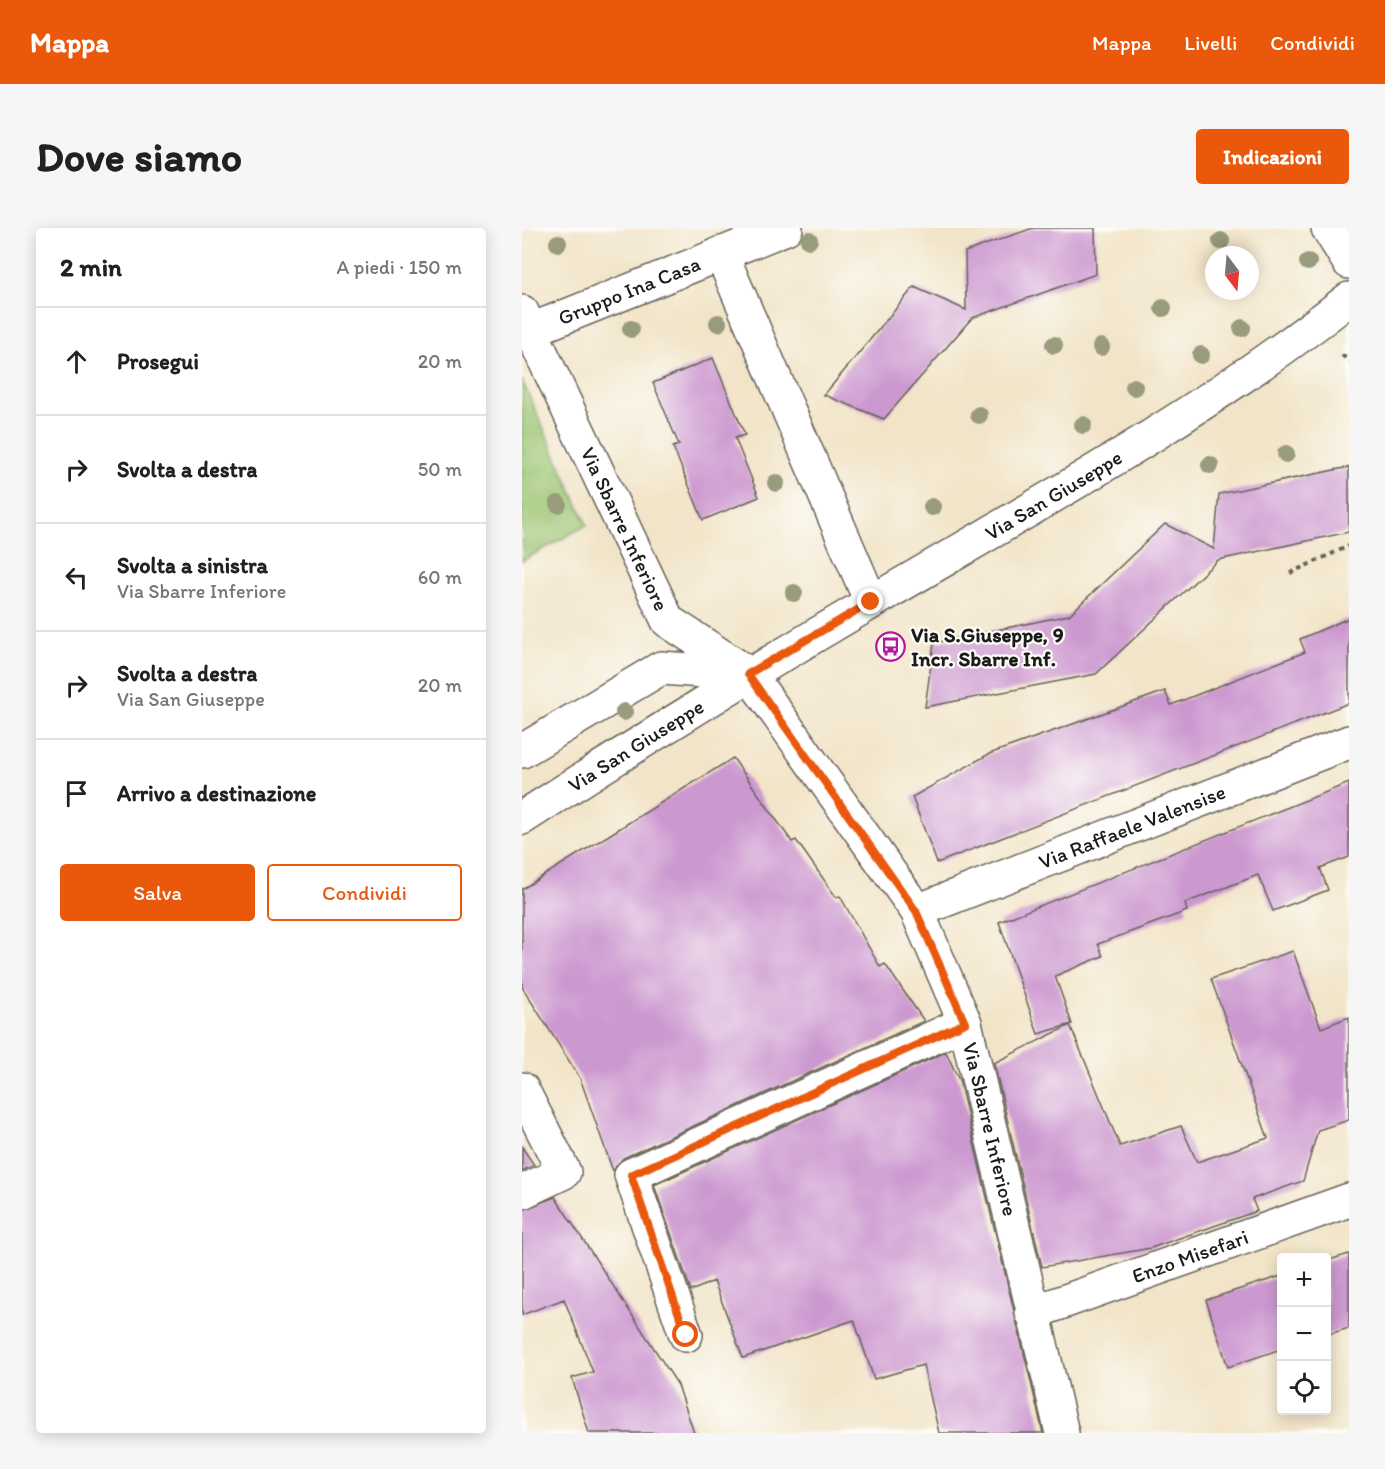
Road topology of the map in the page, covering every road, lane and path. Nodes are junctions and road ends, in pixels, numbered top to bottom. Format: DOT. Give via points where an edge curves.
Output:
graph roads {
  1 [pos="1328,228"];
  2 [pos="771,231"];
  3 [pos="721,254"];
  4 [pos="1349,262"];
  5 [pos="1349,299"];
  6 [pos="526,322"];
  7 [pos="1349,546"];
  8 [pos="1290,573"];
  9 [pos="871,602"];
  10 [pos="748,674"];
  11 [pos="1349,742"];
  12 [pos="522,751"];
  13 [pos="522,818"];
  14 [pos="916,911"];
  15 [pos="965,1023"];
  16 [pos="522,1089"];
  17 [pos="522,1192"];
  18 [pos="1349,1200"];
  19 [pos="1032,1313"];
  20 [pos="686,1335"];
  21 [pos="1062,1433"];
  1 -- 4 [label="street"];
  2 -- 3 [label="street, Gruppo Ina Casa"];
  3 -- 6 [label="street, Gruppo Ina Casa"];
  3 -- 9 [label="street"];
  5 -- 9 [label="street, Via San Giuseppe" via="1313,328 1122,455"];
  6 -- 10 [label="street, Via Sbarre Inferiore" via="668,621"];
  7 -- 8 [label="path"];
  9 -- 10 [label="street, Via San Giuseppe"];
  10 -- 12 [label="street, Via San Giuseppe" via="661,668"];
  10 -- 13 [label="street, Via San Giuseppe"];
  10 -- 14 [label="street, Via Sbarre Inferiore"];
  11 -- 14 [label="street, Via Raffaele Valensise"];
  14 -- 15 [label="street, Via Sbarre Inferiore"];
  15 -- 19 [label="street, Via Sbarre Inferiore"];
  15 -- 20 [label="street" via="631,1175"];
  16 -- 17 [label="street" via="564,1172"];
  18 -- 19 [label="street, Enzo Misefari"];
  19 -- 21 [label="street, Via Sbarre Inferiore"];
}
